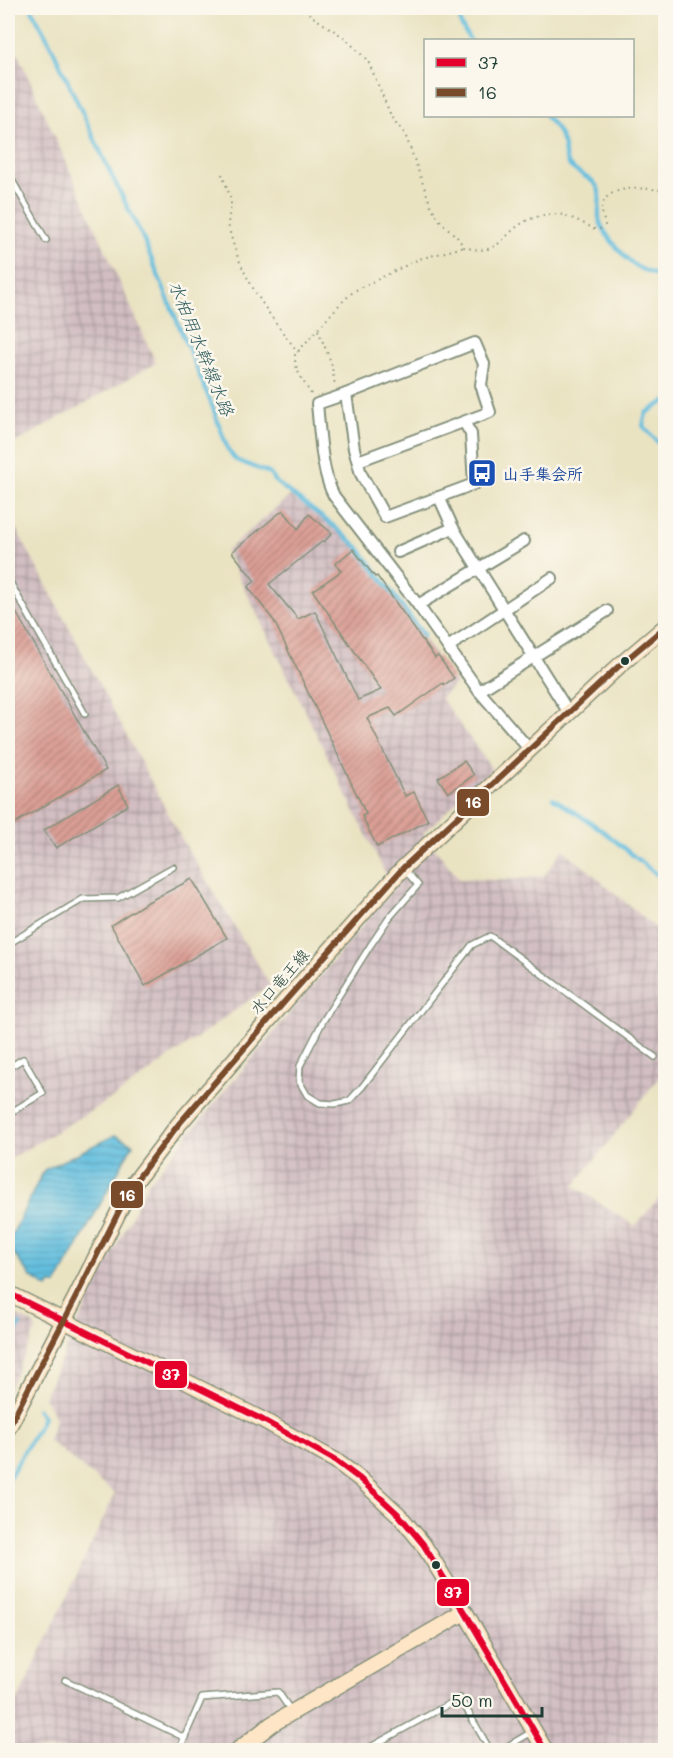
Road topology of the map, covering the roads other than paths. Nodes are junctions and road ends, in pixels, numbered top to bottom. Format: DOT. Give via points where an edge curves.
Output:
graph roads {
  1 [pos="8,173"];
  2 [pos="46,240"];
  3 [pos="342,395"];
  4 [pos="464,422"];
  5 [pos="358,461"];
  6 [pos="439,497"];
  7 [pos="453,528"];
  8 [pos="524,541"];
  9 [pos="398,552"];
  10 [pos="478,569"];
  11 [pos="552,578"];
  12 [pos="8,579"];
  13 [pos="418,605"];
  14 [pos="504,611"];
  15 [pos="607,611"];
  16 [pos="666,626"];
  17 [pos="448,647"];
  18 [pos="533,658"];
  19 [pos="479,691"];
  20 [pos="569,713"];
  21 [pos="85,714"];
  22 [pos="530,750"];
  23 [pos="173,867"];
  24 [pos="403,868"];
  25 [pos="8,944"];
  26 [pos="655,1058"];
  27 [pos="8,1068"];
  28 [pos="8,1114"];
  29 [pos="8,1293"];
  30 [pos="64,1322"];
  31 [pos="8,1428"];
  32 [pos="465,1612"];
  33 [pos="65,1680"];
  34 [pos="292,1713"];
  35 [pos="534,1731"];
  36 [pos="185,1738"];
  37 [pos="179,1750"];
  38 [pos="238,1750"];
  39 [pos="365,1750"];
  40 [pos="490,1750"];
  41 [pos="501,1750"];
  42 [pos="545,1750"];
  1 -- 2 [label="lane"];
  3 -- 4 [label="street" via="476,343 484,364 481,385 490,412"];
  3 -- 5 [label="street"];
  3 -- 13 [label="street" via="317,404 330,488"];
  4 -- 5 [label="street"];
  4 -- 6 [label="street" via="471,434 474,484"];
  5 -- 6 [label="street" via="385,517"];
  6 -- 7 [label="street"];
  7 -- 9 [label="street"];
  7 -- 10 [label="street"];
  8 -- 10 [label="street"];
  10 -- 13 [label="street"];
  10 -- 14 [label="street"];
  11 -- 14 [label="street"];
  12 -- 21 [label="lane"];
  13 -- 17 [label="street"];
  14 -- 17 [label="street"];
  14 -- 18 [label="street"];
  15 -- 18 [label="street"];
  16 -- 20 [label="main road, 水口竜王線"];
  17 -- 19 [label="street"];
  18 -- 19 [label="street"];
  18 -- 20 [label="street"];
  19 -- 22 [label="street"];
  20 -- 22 [label="main road, 水口竜王線"];
  22 -- 24 [label="main road, 水口竜王線"];
  23 -- 25 [label="lane" via="118,898 83,899"];
  24 -- 26 [label="lane" via="418,885 389,918 323,1021 300,1066 299,1081 307,1095 320,1103 349,1101 472,945 490,936"];
  24 -- 30 [label="main road, 水口竜王線" via="178,1125 131,1187"];
  27 -- 28 [label="lane" via="23,1059 43,1093"];
  29 -- 30 [label="main road"];
  30 -- 31 [label="main road, 水口竜王線"];
  30 -- 32 [label="main road" via="263,1420 336,1461 399,1515 423,1544"];
  32 -- 34 [label="main road"];
  32 -- 35 [label="main road"];
  33 -- 36 [label="lane"];
  34 -- 36 [label="lane" via="278,1692 202,1698"];
  34 -- 38 [label="main road"];
  35 -- 41 [label="lane"];
  35 -- 42 [label="main road"];
  36 -- 37 [label="lane"];
  39 -- 40 [label="lane" via="460,1698"];
}
